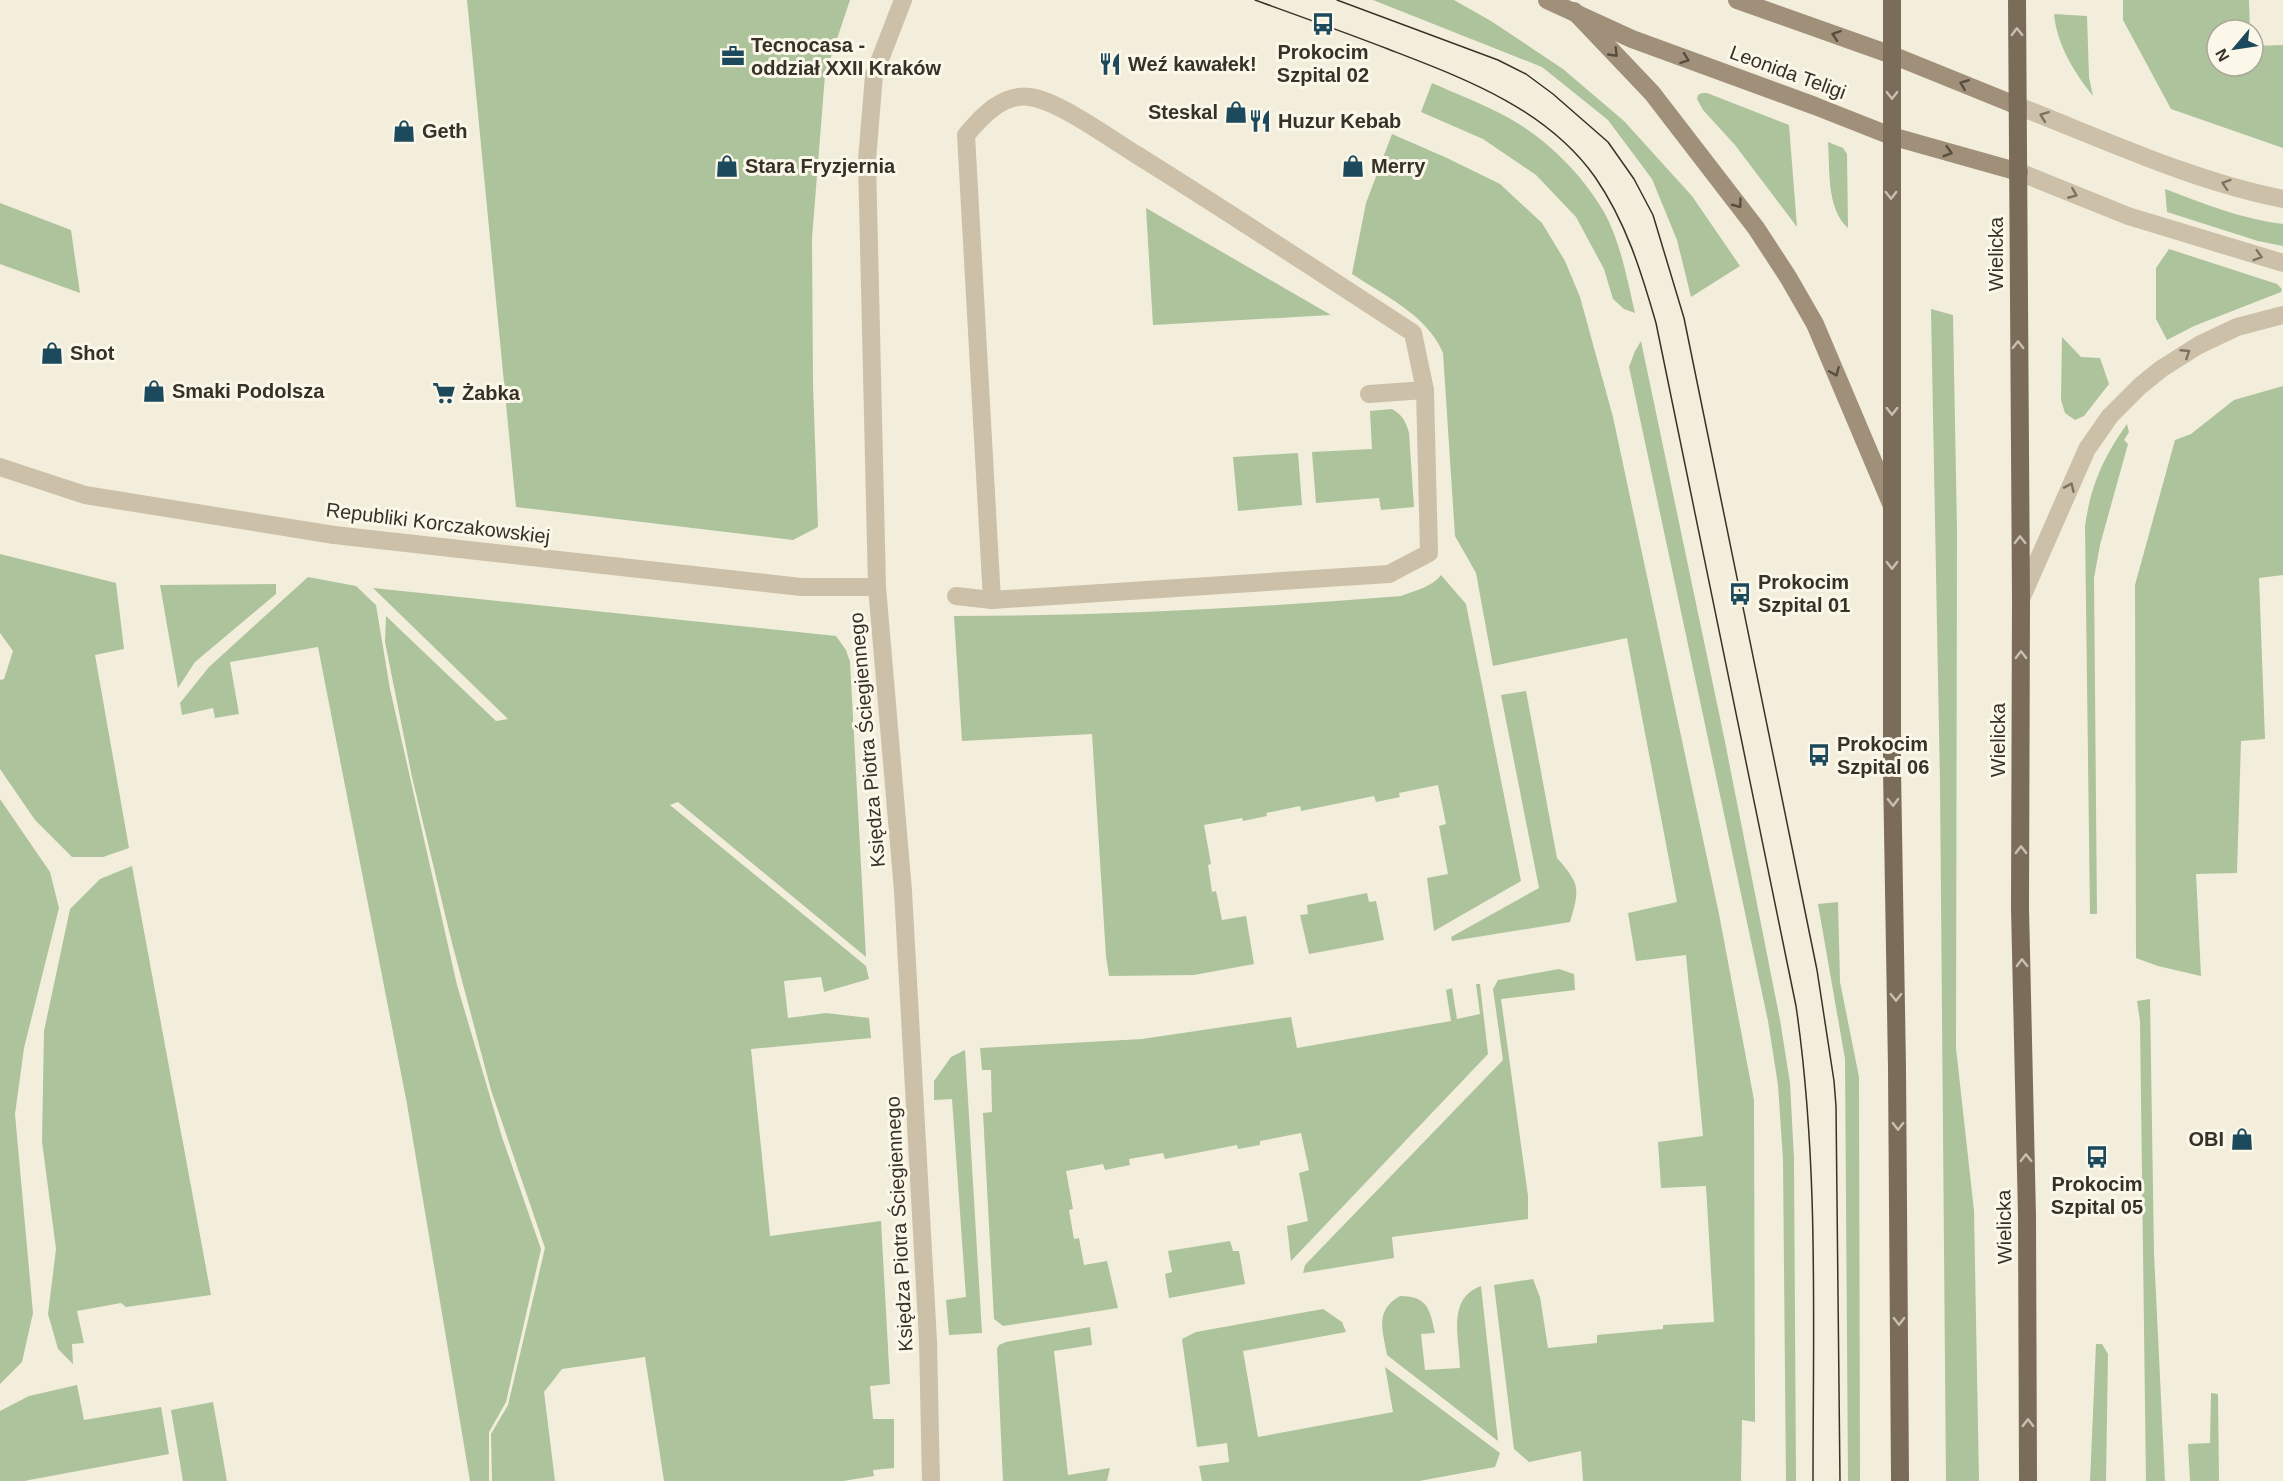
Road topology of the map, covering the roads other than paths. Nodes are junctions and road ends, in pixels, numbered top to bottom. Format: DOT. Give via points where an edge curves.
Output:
graph roads {
  1 [pos="903,0"];
  2 [pos="1547,0"];
  3 [pos="1737,0"];
  4 [pos="1892,0"];
  5 [pos="2017,0"];
  6 [pos="1574,11"];
  7 [pos="1892,55"];
  8 [pos="2018,106"];
  9 [pos="1892,136"];
  10 [pos="2019,172"];
  11 [pos="2283,199"];
  12 [pos="2283,263"];
  13 [pos="2283,315"];
  14 [pos="1425,390"];
  15 [pos="1369,394"];
  16 [pos="0,466"];
  17 [pos="1892,506"];
  18 [pos="877,587"];
  19 [pos="956,596"];
  20 [pos="2021,598"];
  21 [pos="992,600"];
  22 [pos="931,1481"];
  23 [pos="1900,1481"];
  24 [pos="2028,1481"];
  1 -- 18 [label="street, Księdza Piotra Ściegiennego" via="874,75 867,160"];
  2 -- 6 [label="street, Leonida Teligi"];
  7 -- 3 [label="street, one-way"];
  4 -- 7 [label="main road"];
  8 -- 5 [label="main road, Wielicka, one-way"];
  6 -- 9 [label="street, Leonida Teligi, one-way" via="1632,39"];
  6 -- 17 [label="street, one-way" via="1652,93 1756,228 1788,277 1815,324"];
  8 -- 7 [label="street, one-way"];
  7 -- 9 [label="main road, one-way"];
  8 -- 10 [label="main road, Wielicka"];
  11 -- 8 [label="street, one-way" via="2203,176"];
  9 -- 10 [label="street, Leonida Teligi, one-way"];
  9 -- 17 [label="main road, one-way"];
  10 -- 12 [label="street, one-way" via="2128,216"];
  20 -- 10 [label="main road, Wielicka, one-way"];
  20 -- 13 [label="street, one-way" via="2087,449 2110,416 2161,369 2199,345 2237,327"];
  14 -- 15 [label="street"];
  14 -- 21 [label="street" via="1429,553 1389,574"];
  14 -- 21 [label="street" via="1413,333 1081,120 1029,96 1014,97 995,106 966,135"];
  16 -- 18 [label="street, Republiki Korczakowskiej" via="86,495 334,535 790,586"];
  17 -- 23 [label="main road, one-way"];
  18 -- 22 [label="street, Księdza Piotra Ściegiennego" via="903,902 928,1341"];
  19 -- 21 [label="street"];
  24 -- 20 [label="main road, Wielicka, one-way" via="2020,908"];
}
